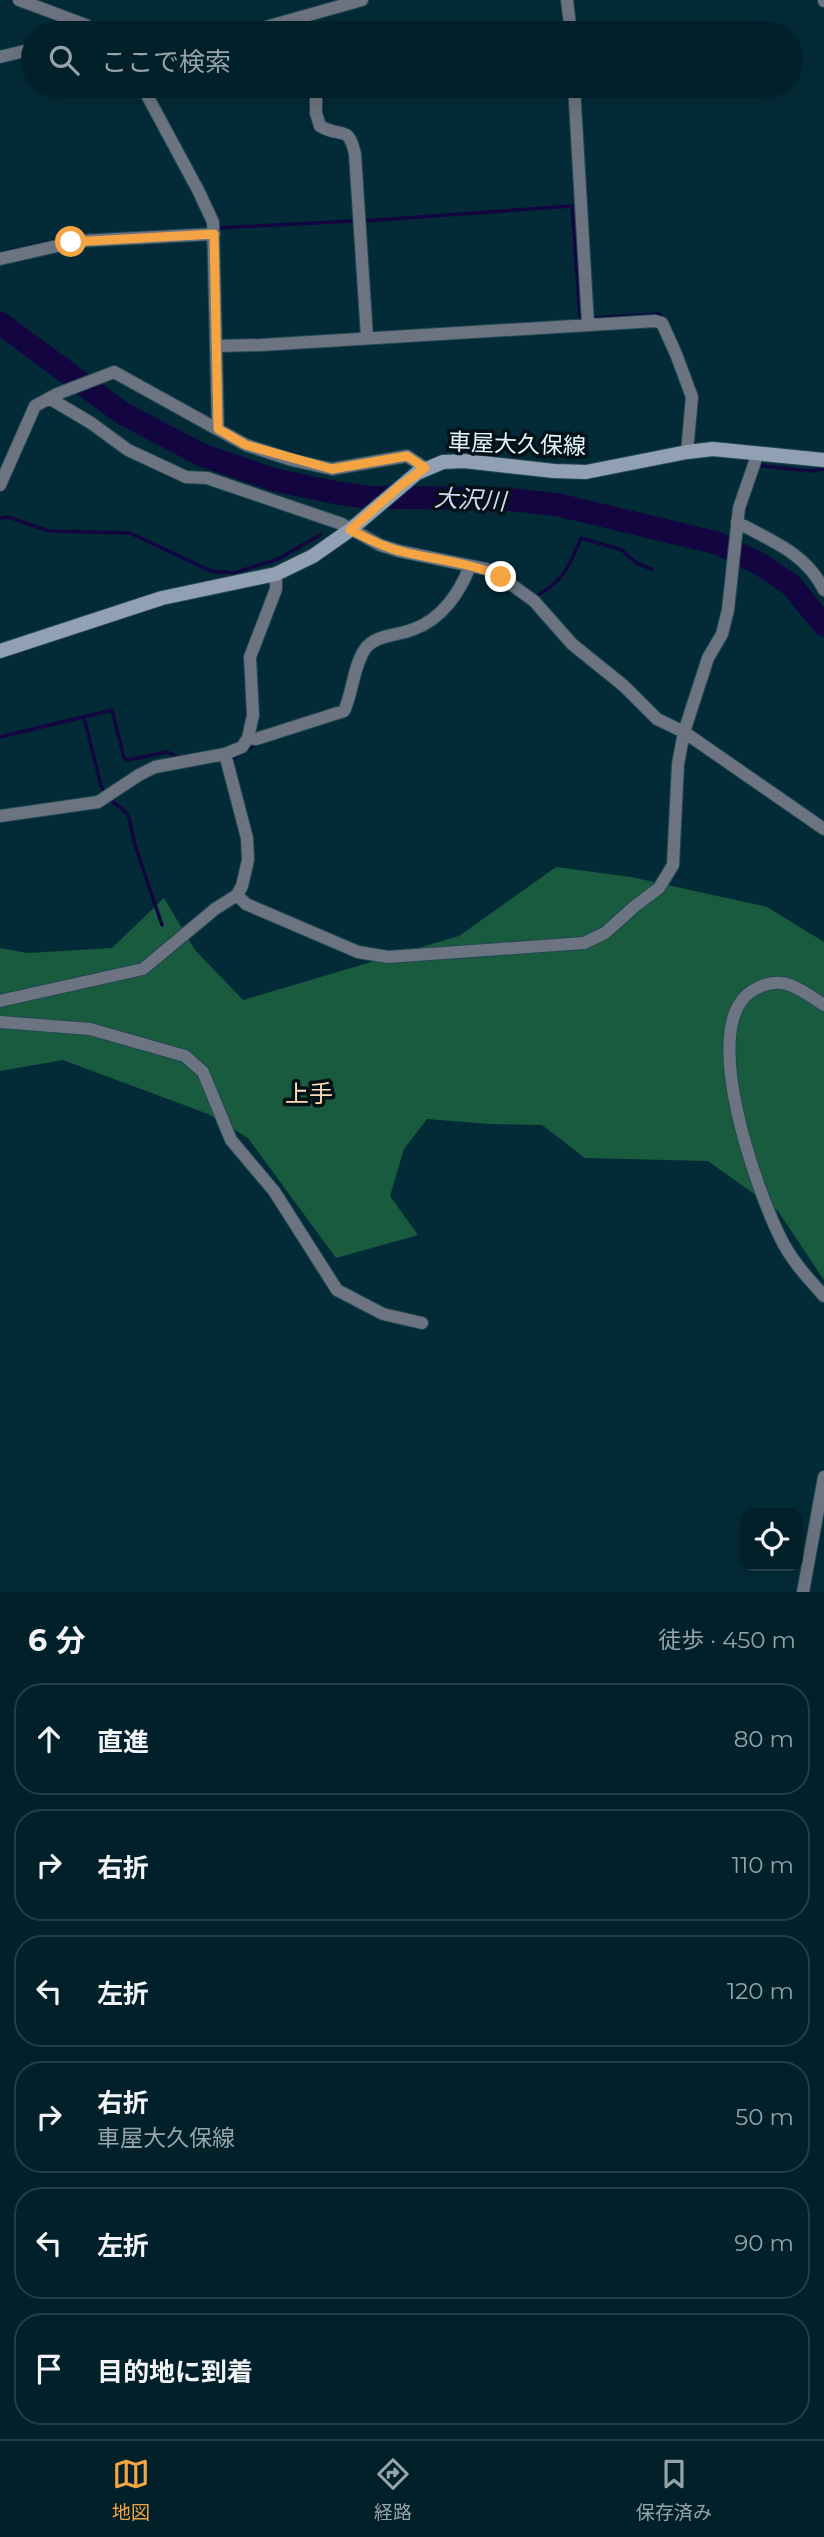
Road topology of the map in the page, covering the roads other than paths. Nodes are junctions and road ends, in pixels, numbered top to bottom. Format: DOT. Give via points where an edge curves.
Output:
graph roads {
  1 [pos="19,0"];
  2 [pos="362,0"];
  3 [pos="567,0"];
  4 [pos="75,21"];
  5 [pos="308,21"];
  6 [pos="570,21"];
  7 [pos="21,52"];
  8 [pos="0,57"];
  9 [pos="148,98"];
  10 [pos="316,98"];
  11 [pos="575,98"];
  12 [pos="214,230"];
  13 [pos="0,259"];
  14 [pos="588,320"];
  15 [pos="367,337"];
  16 [pos="217,346"];
  17 [pos="53,396"];
  18 [pos="218,429"];
  19 [pos="687,452"];
  20 [pos="758,453"];
  21 [pos="824,460"];
  22 [pos="421,470"];
  23 [pos="0,485"];
  24 [pos="355,525"];
  25 [pos="737,526"];
  26 [pos="470,566"];
  27 [pos="276,574"];
  28 [pos="824,590"];
  29 [pos="0,651"];
  30 [pos="684,732"];
  31 [pos="248,738"];
  32 [pos="225,754"];
  33 [pos="0,816"];
  34 [pos="824,829"];
  35 [pos="237,895"];
  36 [pos="0,1001"];
  37 [pos="824,1005"];
  38 [pos="0,1022"];
  39 [pos="824,1296"];
  40 [pos="422,1323"];
  41 [pos="824,1477"];
  42 [pos="803,1592"];
  1 -- 4 [label="street"];
  2 -- 5 [label="street"];
  3 -- 6 [label="street"];
  7 -- 8 [label="street"];
  9 -- 12 [label="street"];
  10 -- 15 [label="street" via="320,126 346,134 355,154"];
  11 -- 14 [label="street"];
  12 -- 13 [label="street" via="79,241"];
  12 -- 16 [label="street"];
  14 -- 15 [label="street"];
  14 -- 19 [label="street" via="662,323 692,397"];
  15 -- 16 [label="street"];
  16 -- 18 [label="street"];
  17 -- 18 [label="street" via="114,372"];
  17 -- 23 [label="street" via="35,406"];
  17 -- 24 [label="street" via="128,450 186,477 207,478"];
  18 -- 22 [label="street" via="246,445 332,469 407,456"];
  19 -- 20 [label="main road, 車屋大久保線" via="727,449"];
  19 -- 22 [label="main road, 車屋大久保線" via="586,472 464,461"];
  20 -- 21 [label="main road, 車屋大久保線"];
  20 -- 25 [label="street"];
  22 -- 24 [label="main road, 車屋大久保線"];
  24 -- 26 [label="street" via="380,545"];
  24 -- 27 [label="main road, 車屋大久保線" via="313,556"];
  25 -- 28 [label="street" via="797,555 815,572"];
  25 -- 30 [label="street" via="729,610"];
  26 -- 30 [label="street" via="501,577 534,601 572,644 657,719"];
  26 -- 31 [label="street" via="461,589 428,623 378,639 366,648 344,711"];
  27 -- 29 [label="main road, 車屋大久保線" via="162,598"];
  27 -- 31 [label="street" via="276,589 250,657 253,715"];
  30 -- 34 [label="street"];
  30 -- 35 [label="street" via="678,764 675,856 669,875 605,933 584,943 388,957 358,952 246,904"];
  31 -- 32 [label="street" via="242,747"];
  32 -- 33 [label="street" via="155,767 98,802"];
  32 -- 35 [label="street" via="247,838 248,860"];
  35 -- 36 [label="street" via="143,969"];
  37 -- 39 [label="street" via="793,984 761,986 737,1007 729,1029 742,1131 753,1171 793,1262"];
  38 -- 40 [label="street" via="90,1030 185,1056 203,1072 232,1140 274,1191 337,1290 383,1314"];
  41 -- 42 [label="street"];
}
